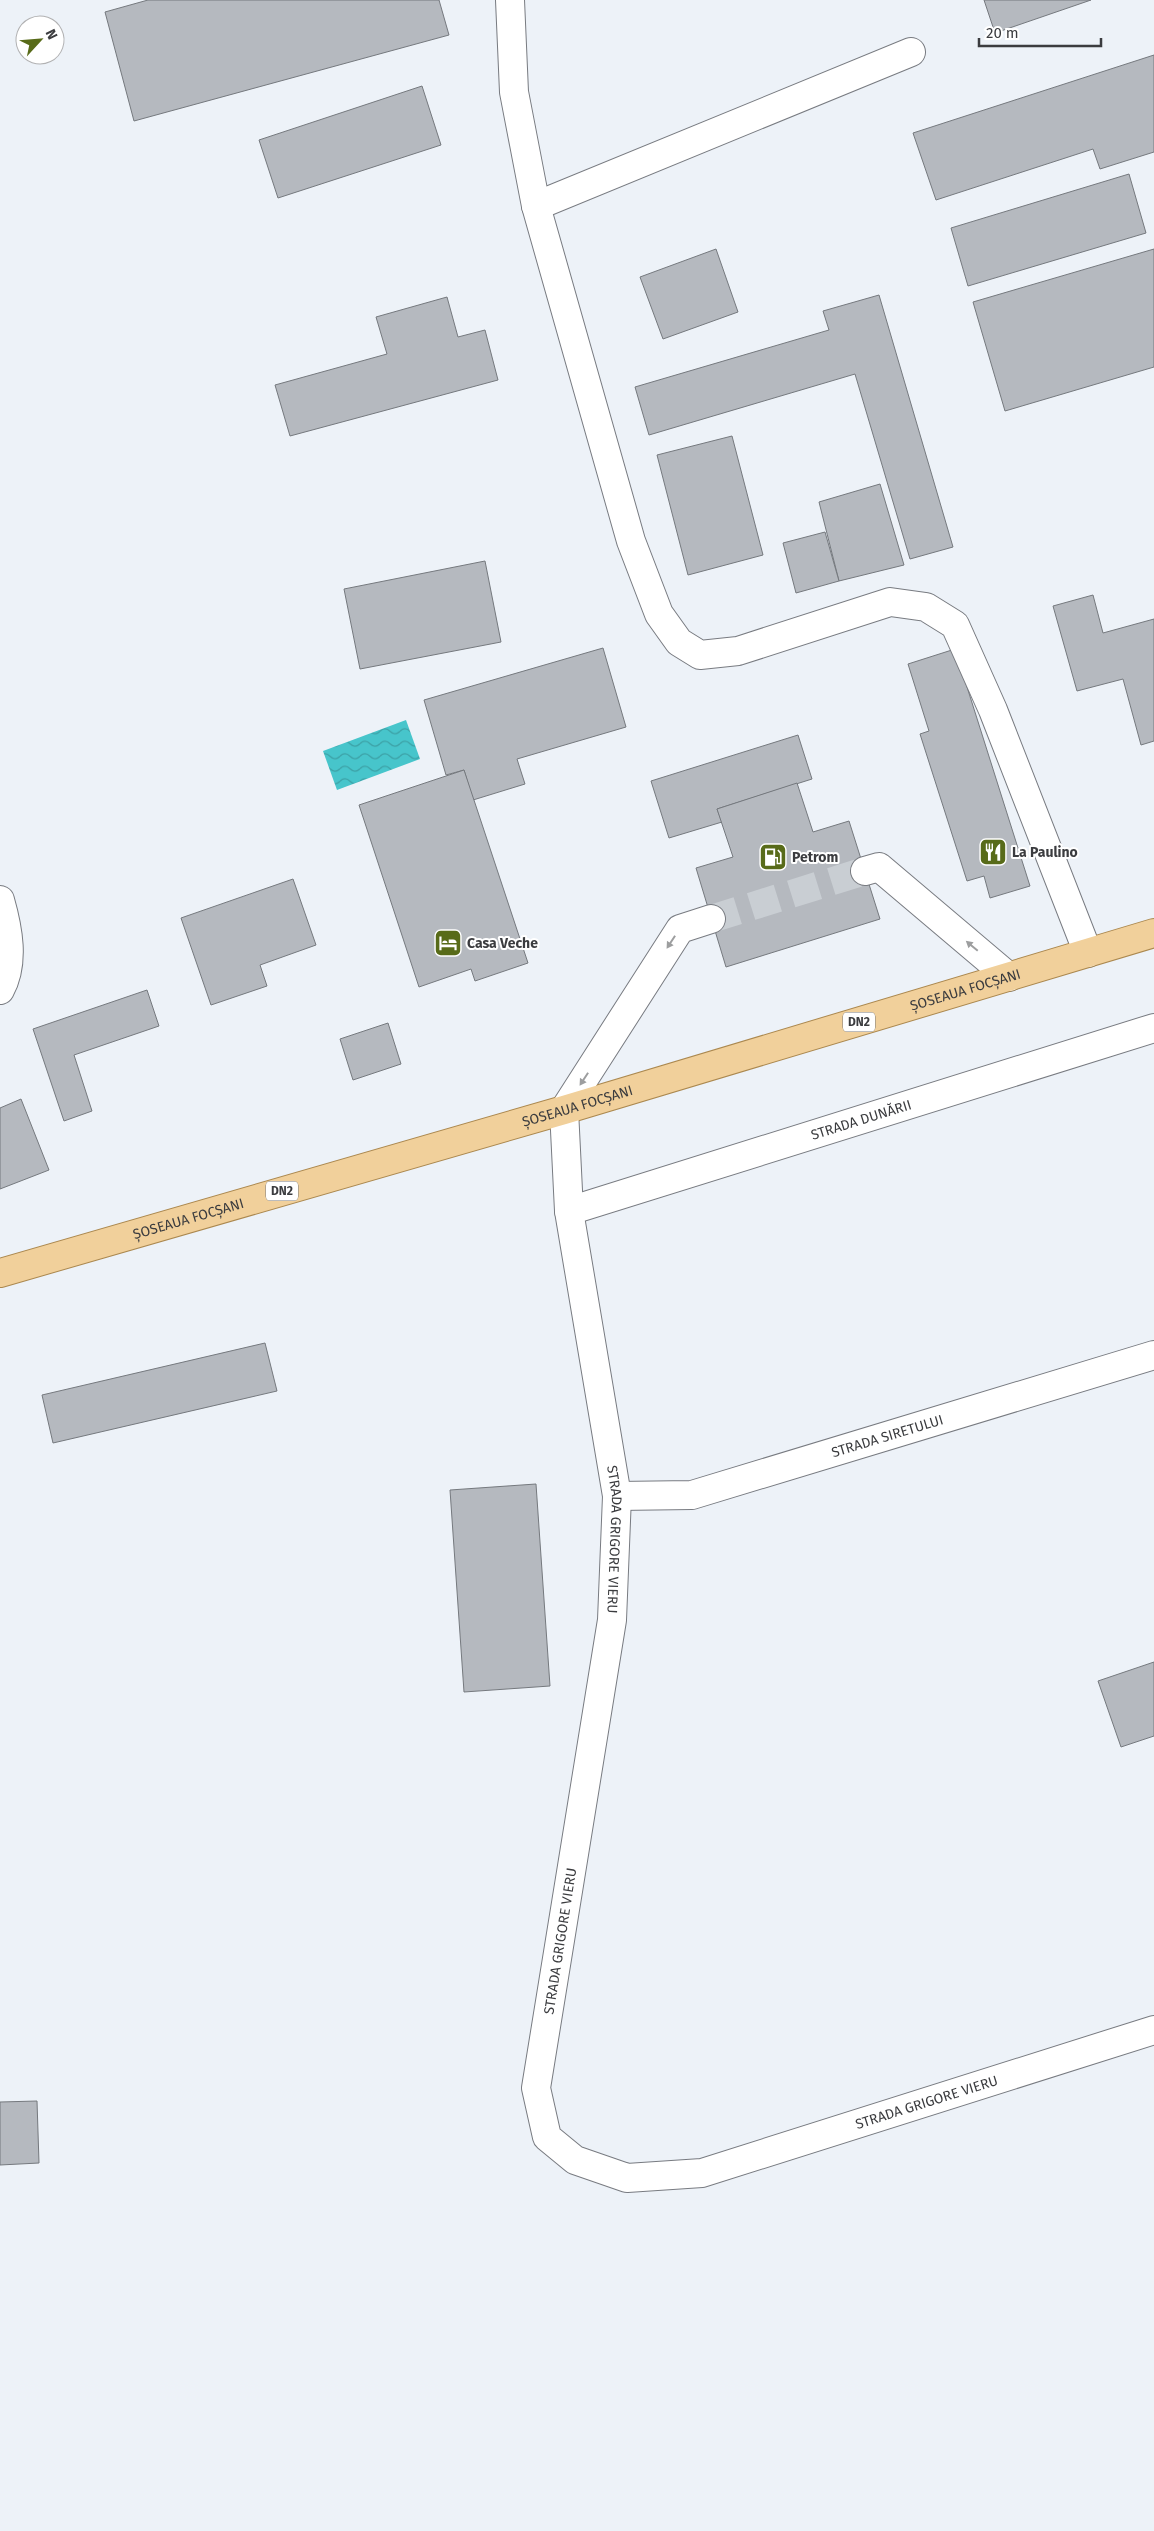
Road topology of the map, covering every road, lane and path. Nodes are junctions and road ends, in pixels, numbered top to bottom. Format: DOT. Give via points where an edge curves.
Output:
graph roads {
  1 [pos="510,0"];
  2 [pos="911,52"];
  3 [pos="536,206"];
  4 [pos="865,871"];
  5 [pos="0,900"];
  6 [pos="711,919"];
  7 [pos="1154,933"];
  8 [pos="1088,953"];
  9 [pos="1009,977"];
  10 [pos="0,990"];
  11 [pos="1154,1028"];
  12 [pos="564,1110"];
  13 [pos="569,1211"];
  14 [pos="0,1273"];
  15 [pos="1154,1355"];
  16 [pos="617,1496"];
  17 [pos="1154,2030"];
  1 -- 3 [label="street" via="514,92"];
  2 -- 3 [label="street"];
  3 -- 8 [label="street" via="631,541 658,614 679,642 700,655 738,651 890,602 926,607 955,625 993,710"];
  9 -- 4 [label="street, one-way" via="879,867"];
  5 -- 10 [label="street" via="8,928 7,978"];
  6 -- 12 [label="street, one-way" via="680,929"];
  7 -- 8 [label="main road, ȘOSEAUA FOCȘANI / DN2"];
  8 -- 9 [label="main road, ȘOSEAUA FOCȘANI / DN2"];
  9 -- 12 [label="main road, ȘOSEAUA FOCȘANI / DN2"];
  11 -- 13 [label="street, STRADA DUNĂRII"];
  12 -- 13 [label="street, STRADA GRIGORE VIERU"];
  12 -- 14 [label="main road, ȘOSEAUA FOCȘANI / DN2"];
  13 -- 16 [label="street, STRADA GRIGORE VIERU"];
  15 -- 16 [label="street, STRADA SIRETULUI" via="692,1495"];
  16 -- 17 [label="street, STRADA GRIGORE VIERU" via="612,1620 536,2088 547,2137 575,2160 627,2178 702,2172"];
}
